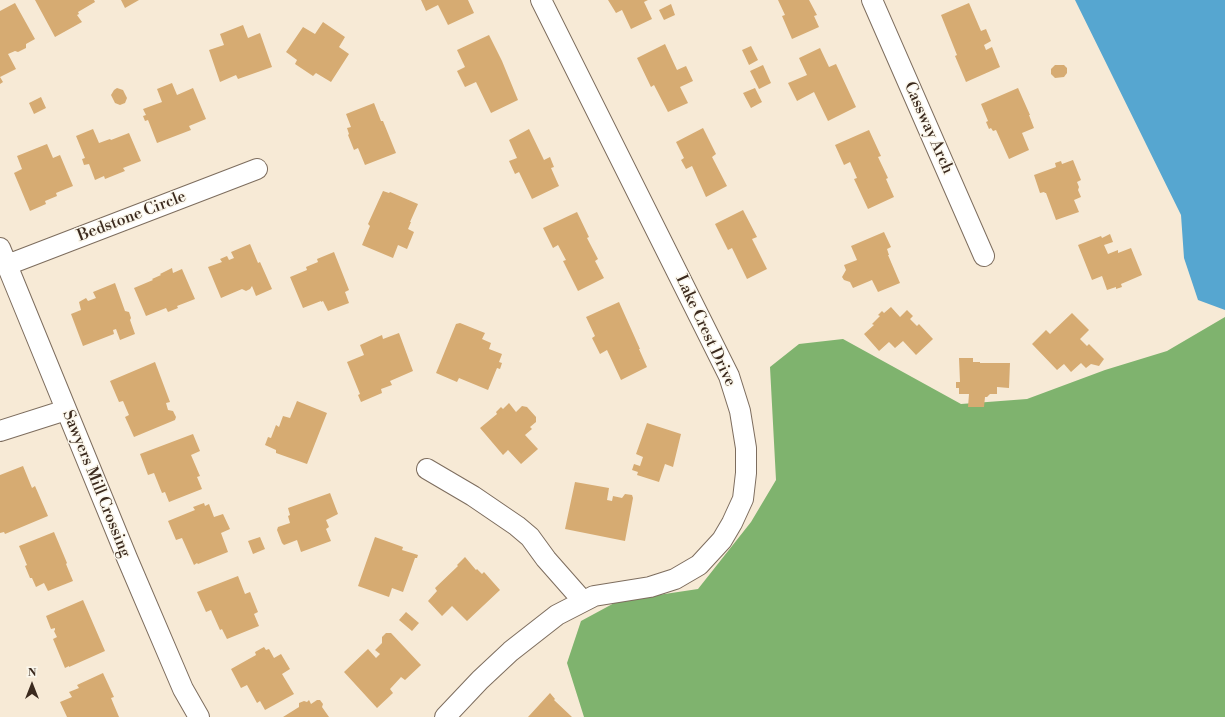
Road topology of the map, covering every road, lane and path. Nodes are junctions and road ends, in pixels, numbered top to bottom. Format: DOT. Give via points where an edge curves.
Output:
graph roads {
  1 [pos="541,0"];
  2 [pos="872,0"];
  3 [pos="257,169"];
  4 [pos="984,256"];
  5 [pos="3,257"];
  6 [pos="66,410"];
  7 [pos="0,431"];
  8 [pos="427,469"];
  9 [pos="583,601"];
  10 [pos="199,717"];
  11 [pos="445,717"];
  1 -- 9 [label="street, Lake Crest Drive" via="729,376 740,411 746,448 743,499 722,540 699,565 674,579 650,587 594,596"];
  2 -- 4 [label="street, Cassway Arch"];
  3 -- 5 [label="street, Bedstone Circle"];
  5 -- 6 [label="street, Sawyers Mill Crossing"];
  6 -- 7 [label="street"];
  6 -- 10 [label="street, Sawyers Mill Crossing" via="180,681"];
  8 -- 9 [label="street" via="473,496 530,537"];
  9 -- 11 [label="street, Lake Crest Drive" via="557,615 511,651"];
}
